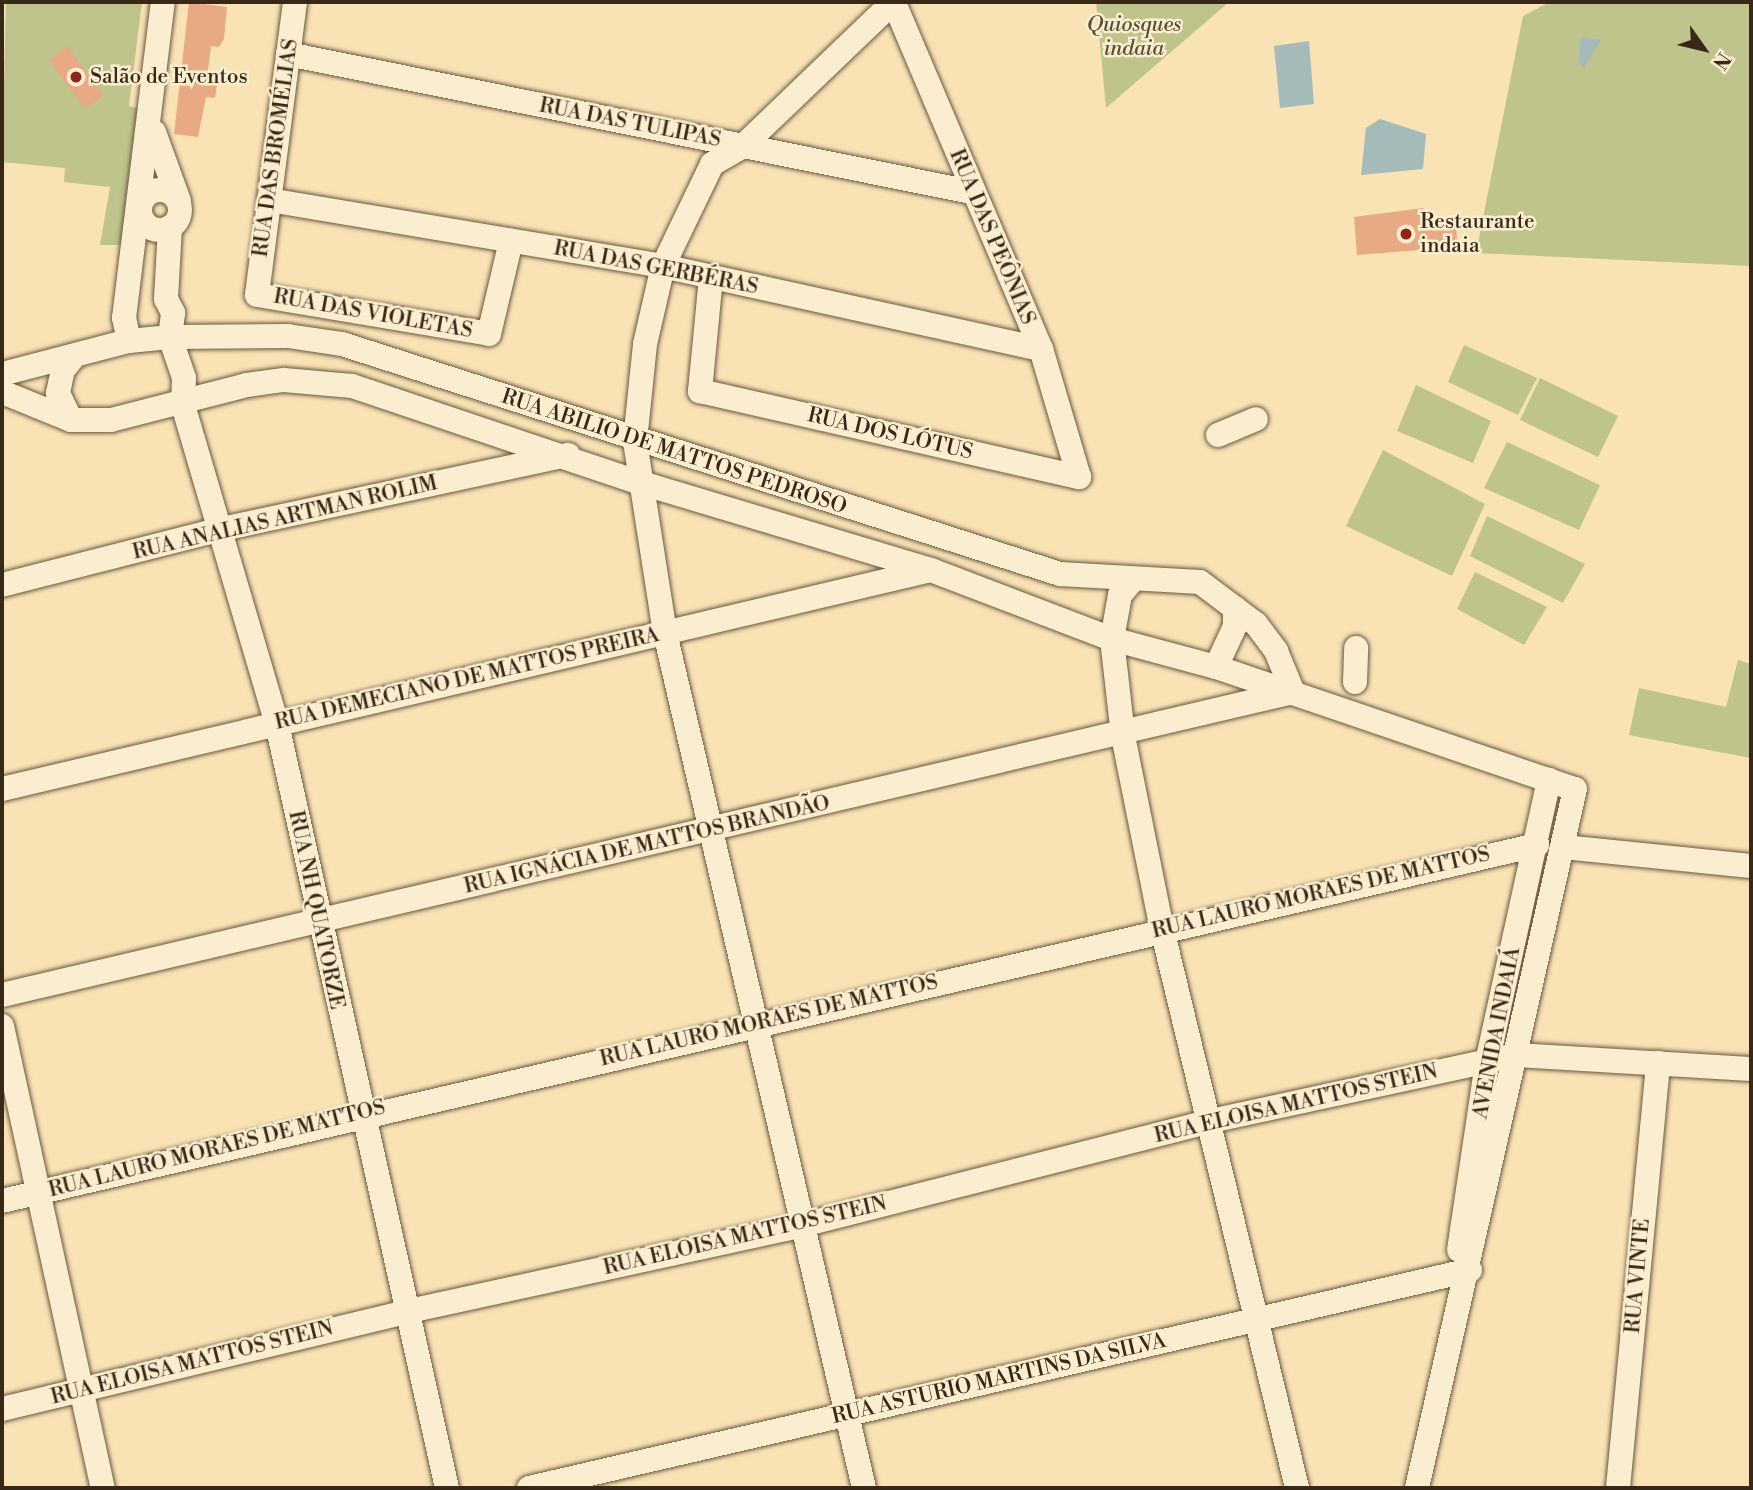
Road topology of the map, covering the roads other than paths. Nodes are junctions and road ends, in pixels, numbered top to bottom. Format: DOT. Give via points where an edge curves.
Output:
graph roads {
  1 [pos="163,2"];
  2 [pos="295,2"];
  3 [pos="893,2"];
  4 [pos="288,54"];
  5 [pos="149,111"];
  6 [pos="743,146"];
  7 [pos="971,192"];
  8 [pos="269,200"];
  9 [pos="178,201"];
  10 [pos="140,210"];
  11 [pos="170,227"];
  12 [pos="511,241"];
  13 [pos="658,266"];
  14 [pos="711,277"];
  15 [pos="257,295"];
  16 [pos="166,299"];
  17 [pos="127,300"];
  18 [pos="170,337"];
  19 [pos="129,341"];
  20 [pos="1041,349"];
  21 [pos="72,359"];
  22 [pos="2,374"];
  23 [pos="2,392"];
  24 [pos="183,405"];
  25 [pos="71,419"];
  26 [pos="1256,419"];
  27 [pos="1218,435"];
  28 [pos="631,440"];
  29 [pos="569,455"];
  30 [pos="1079,477"];
  31 [pos="638,482"];
  32 [pos="222,529"];
  33 [pos="932,570"];
  34 [pos="1133,580"];
  35 [pos="2,585"];
  36 [pos="1235,608"];
  37 [pos="665,633"];
  38 [pos="1112,639"];
  39 [pos="1356,648"];
  40 [pos="1216,667"];
  41 [pos="1355,682"];
  42 [pos="1293,692"];
  43 [pos="277,724"];
  44 [pos="1123,736"];
  45 [pos="1549,780"];
  46 [pos="2,789"];
  47 [pos="1575,789"];
  48 [pos="709,831"];
  49 [pos="1537,845"];
  50 [pos="1563,847"];
  51 [pos="1751,866"];
  52 [pos="318,921"];
  53 [pos="1162,929"];
  54 [pos="2,995"];
  55 [pos="756,1025"];
  56 [pos="2,1026"];
  57 [pos="1516,1055"];
  58 [pos="1488,1062"];
  59 [pos="1658,1063"];
  60 [pos="1751,1069"];
  61 [pos="360,1114"];
  62 [pos="1211,1121"];
  63 [pos="34,1194"];
  64 [pos="2,1201"];
  65 [pos="803,1225"];
  66 [pos="1463,1277"];
  67 [pos="405,1311"];
  68 [pos="1260,1318"];
  69 [pos="80,1390"];
  70 [pos="2,1409"];
  71 [pos="847,1415"];
  72 [pos="1414,1487"];
  73 [pos="103,1488"];
  74 [pos="447,1488"];
  75 [pos="529,1488"];
  76 [pos="864,1488"];
  77 [pos="1297,1488"];
  78 [pos="1618,1488"];
  1 -- 5 [label="street"];
  2 -- 4 [label="street, RUA DAS BROMÉLIAS"];
  3 -- 6 [label="street"];
  3 -- 7 [label="street, RUA DAS PEÔNIAS"];
  4 -- 6 [label="street, RUA DAS TULIPAS"];
  4 -- 8 [label="street, RUA DAS BROMÉLIAS"];
  5 -- 9 [label="street"];
  5 -- 10 [label="street"];
  6 -- 7 [label="street, RUA DAS TULIPAS"];
  6 -- 13 [label="street" via="712,164"];
  7 -- 20 [label="street, RUA DAS PEÔNIAS"];
  8 -- 12 [label="street, RUA DAS GERBÉRAS"];
  8 -- 15 [label="street, RUA DAS BROMÉLIAS"];
  9 -- 10 [label="street" via="169,192 156,190 144,197"];
  9 -- 11 [label="street" via="178,218"];
  10 -- 11 [label="street" via="153,229"];
  10 -- 17 [label="street"];
  11 -- 16 [label="street, RUA NH QUATORZE"];
  12 -- 13 [label="street, RUA DAS GERBÉRAS"];
  12 -- 15 [label="street, RUA DAS VIOLETAS" via="489,334"];
  13 -- 14 [label="street, RUA DAS GERBÉRAS"];
  13 -- 28 [label="street"];
  14 -- 20 [label="street, RUA DAS GERBÉRAS"];
  14 -- 30 [label="street, RUA DOS LÓTUS" via="700,391"];
  16 -- 17 [label="street" via="141,293"];
  16 -- 18 [label="street, RUA NH QUATORZE" via="173,313"];
  17 -- 19 [label="street"];
  18 -- 19 [label="street, RUA ABILIO DE MATTOS PEDROSO"];
  18 -- 24 [label="street, RUA NH QUATORZE" via="184,378"];
  18 -- 28 [label="street, RUA ABILIO DE MATTOS PEDROSO" via="288,336 342,344"];
  19 -- 21 [label="street, RUA ABILIO DE MATTOS PEDROSO"];
  20 -- 30 [label="street, RUA DAS PEÔNIAS"];
  21 -- 22 [label="street, RUA ABILIO DE MATTOS PEDROSO"];
  21 -- 25 [label="street" via="63,370 58,393"];
  23 -- 25 [label="street, RUA ABILIO DE MATTOS PEDROSO"];
  24 -- 25 [label="street, RUA ABILIO DE MATTOS PEDROSO" via="111,420"];
  24 -- 29 [label="street, RUA ABILIO DE MATTOS PEDROSO" via="247,385 284,380 352,386"];
  24 -- 32 [label="street, RUA NH QUATORZE"];
  26 -- 27 [label="street"];
  28 -- 31 [label="street"];
  28 -- 34 [label="street, RUA ABILIO DE MATTOS PEDROSO" via="1060,574"];
  29 -- 31 [label="street, RUA ABILIO DE MATTOS PEDROSO"];
  29 -- 32 [label="street, RUA ANALIAS ARTMAN ROLIM"];
  31 -- 33 [label="street, RUA ABILIO DE MATTOS PEDROSO"];
  31 -- 37 [label="street"];
  32 -- 35 [label="street, RUA ANALIAS ARTMAN ROLIM"];
  32 -- 43 [label="street, RUA NH QUATORZE"];
  33 -- 37 [label="street, RUA DEMECIANO DE MATTOS PREIRA"];
  33 -- 38 [label="street, RUA ABILIO DE MATTOS PEDROSO"];
  34 -- 36 [label="street, RUA ABILIO DE MATTOS PEDROSO" via="1167,577 1200,582"];
  34 -- 38 [label="street" via="1120,595"];
  36 -- 40 [label="street" via="1234,625"];
  36 -- 42 [label="street, RUA ABILIO DE MATTOS PEDROSO" via="1276,651"];
  37 -- 43 [label="street, RUA DEMECIANO DE MATTOS PREIRA"];
  37 -- 48 [label="street"];
  38 -- 40 [label="street, RUA ABILIO DE MATTOS PEDROSO"];
  38 -- 44 [label="street"];
  39 -- 41 [label="street"];
  40 -- 42 [label="street, RUA ABILIO DE MATTOS PEDROSO"];
  42 -- 44 [label="street, RUA IGNÁCIA DE MATTOS BRANDÃO"];
  42 -- 45 [label="street, RUA ABILIO DE MATTOS PEDROSO"];
  43 -- 46 [label="street, RUA DEMECIANO DE MATTOS PREIRA"];
  43 -- 52 [label="street, RUA NH QUATORZE"];
  44 -- 48 [label="street, RUA IGNÁCIA DE MATTOS BRANDÃO"];
  44 -- 53 [label="street"];
  45 -- 47 [label="street, RUA ABILIO DE MATTOS PEDROSO"];
  45 -- 49 [label="street, AVENIDA INDAIÁ"];
  47 -- 50 [label="street, AVENIDA INDAIÁ"];
  48 -- 52 [label="street, RUA IGNÁCIA DE MATTOS BRANDÃO"];
  48 -- 55 [label="street"];
  49 -- 53 [label="street, RUA LAURO MORAES DE MATTOS"];
  49 -- 58 [label="street, AVENIDA INDAIÁ"];
  50 -- 51 [label="street"];
  50 -- 57 [label="street, AVENIDA INDAIÁ"];
  52 -- 54 [label="street, RUA IGNÁCIA DE MATTOS BRANDÃO"];
  52 -- 61 [label="street, RUA NH QUATORZE"];
  53 -- 55 [label="street, RUA LAURO MORAES DE MATTOS"];
  53 -- 62 [label="street"];
  55 -- 61 [label="street, RUA LAURO MORAES DE MATTOS"];
  55 -- 65 [label="street"];
  56 -- 63 [label="street"];
  57 -- 58 [label="street, RUA ELOISA MATTOS STEIN"];
  57 -- 59 [label="street, RUA ELOISA MATTOS STEIN"];
  57 -- 66 [label="street, AVENIDA INDAIÁ"];
  58 -- 62 [label="street, RUA ELOISA MATTOS STEIN"];
  58 -- 66 [label="street, AVENIDA INDAIÁ"];
  59 -- 60 [label="street, RUA ELOISA MATTOS STEIN"];
  59 -- 78 [label="street, RUA VINTE"];
  61 -- 63 [label="street, RUA LAURO MORAES DE MATTOS"];
  61 -- 67 [label="street, RUA NH QUATORZE"];
  62 -- 65 [label="street, RUA ELOISA MATTOS STEIN"];
  62 -- 68 [label="street"];
  63 -- 64 [label="street, RUA LAURO MORAES DE MATTOS"];
  63 -- 69 [label="street"];
  65 -- 67 [label="street, RUA ELOISA MATTOS STEIN"];
  65 -- 71 [label="street"];
  66 -- 68 [label="street, RUA ASTURIO MARTINS DA SILVA"];
  66 -- 72 [label="street, AVENIDA INDAIÁ"];
  67 -- 69 [label="street, RUA ELOISA MATTOS STEIN"];
  67 -- 74 [label="street, RUA NH QUATORZE"];
  68 -- 71 [label="street, RUA ASTURIO MARTINS DA SILVA"];
  68 -- 77 [label="street"];
  69 -- 70 [label="street, RUA ELOISA MATTOS STEIN"];
  69 -- 73 [label="street"];
  71 -- 75 [label="street, RUA ASTURIO MARTINS DA SILVA"];
  71 -- 76 [label="street"];
}
